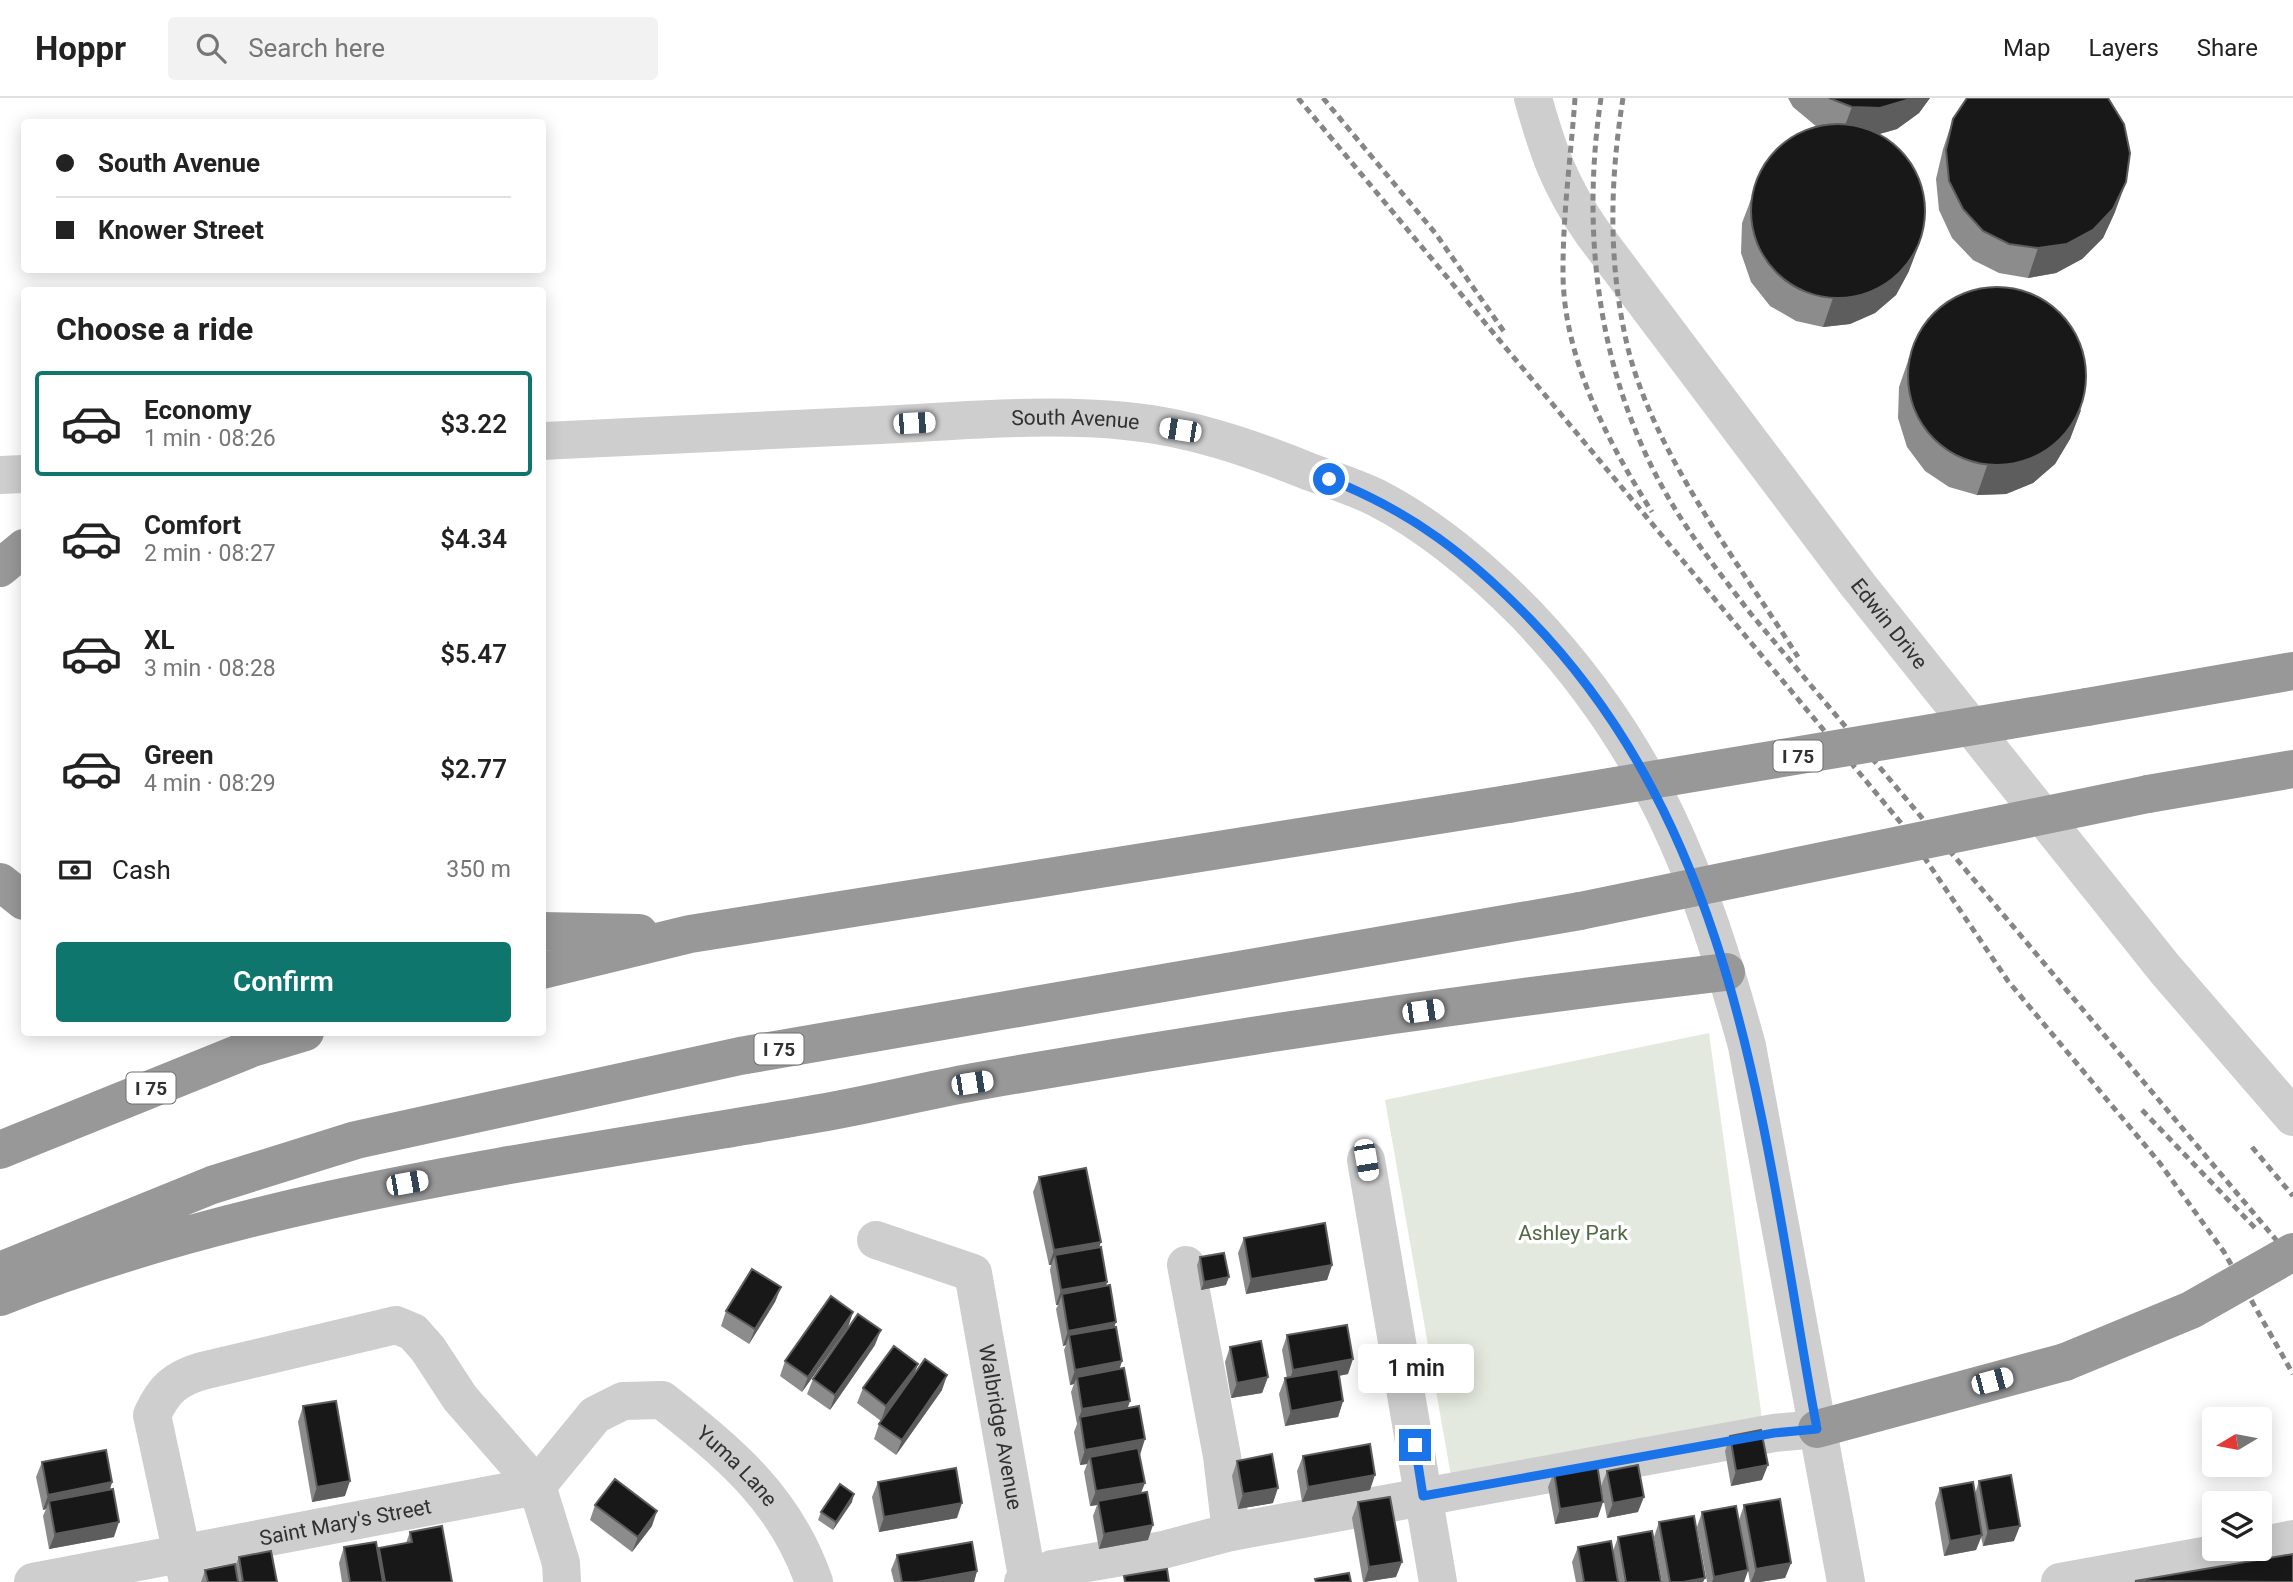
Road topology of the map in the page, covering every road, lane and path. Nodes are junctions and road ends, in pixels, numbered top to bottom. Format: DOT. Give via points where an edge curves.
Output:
graph roads {
  1 [pos="1534,98"];
  2 [pos="546,442"];
  3 [pos="21,474"];
  4 [pos="0,475"];
  5 [pos="21,550"];
  6 [pos="0,568"];
  7 [pos="2293,671"];
  8 [pos="2293,769"];
  9 [pos="0,881"];
  10 [pos="21,898"];
  11 [pos="546,931"];
  12 [pos="690,934"];
  13 [pos="546,969"];
  14 [pos="1726,972"];
  15 [pos="292,1036"];
  16 [pos="2293,1117"];
  17 [pos="0,1150"];
  18 [pos="1366,1160"];
  19 [pos="876,1240"];
  20 [pos="2293,1252"];
  21 [pos="1186,1265"];
  22 [pos="0,1271"];
  23 [pos="0,1297"];
  24 [pos="1817,1429"];
  25 [pos="537,1486"];
  26 [pos="1423,1496"];
  27 [pos="1231,1532"];
  28 [pos="2293,1539"];
  29 [pos="2272,1543"];
  30 [pos="2202,1558"];
  31 [pos="185,1568"];
  32 [pos="2107,1578"];
  33 [pos="33,1582"];
  34 [pos="562,1582"];
  35 [pos="814,1582"];
  36 [pos="1026,1582"];
  37 [pos="1438,1582"];
  38 [pos="1846,1582"];
  39 [pos="2060,1582"];
  1 -- 16 [label="street, Edwin Drive" via="1566,194 1592,232 1858,585 2165,969"];
  2 -- 14 [label="street, South Avenue" via="1041,416 1129,421 1205,434 1375,497 1486,573 1590,689 1654,787 1691,867"];
  3 -- 4 [label="street"];
  5 -- 6 [label="highway"];
  7 -- 12 [label="highway, I 75, bridge" via="1508,804"];
  8 -- 22 [label="highway, I 75 / I 75, bridge" via="2148,794 1580,911 740,1056 356,1140 212,1185"];
  9 -- 10 [label="highway"];
  11 -- 12 [label="highway"];
  12 -- 13 [label="highway, I 75"];
  14 -- 23 [label="highway" via="1559,991 1259,1036 353,1193 181,1236"];
  14 -- 24 [label="street, South Avenue" via="1746,1046"];
  15 -- 17 [label="highway, I 75"];
  18 -- 26 [label="street"];
  19 -- 36 [label="street, Walbridge Avenue" via="972,1273"];
  20 -- 24 [label="highway, bridge" via="2192,1310 2065,1362"];
  21 -- 27 [label="street" via="1222,1455"];
  24 -- 26 [label="street"];
  24 -- 38 [label="street, South Avenue"];
  25 -- 31 [label="street, Saint Mary's Street"];
  25 -- 31 [label="street" via="460,1398 413,1332 396,1325 202,1371 179,1378 162,1392 152,1415"];
  25 -- 34 [label="street" via="561,1563"];
  25 -- 35 [label="street, Yuma Lane" via="595,1415 623,1401 662,1400 756,1480 799,1546"];
  26 -- 27 [label="street"];
  26 -- 37 [label="street"];
  27 -- 36 [label="street" via="1163,1550 1052,1569"];
  28 -- 29 [label="street"];
  30 -- 32 [label="street"];
  31 -- 33 [label="street, Saint Mary's Street"];
  32 -- 39 [label="street"];
}
